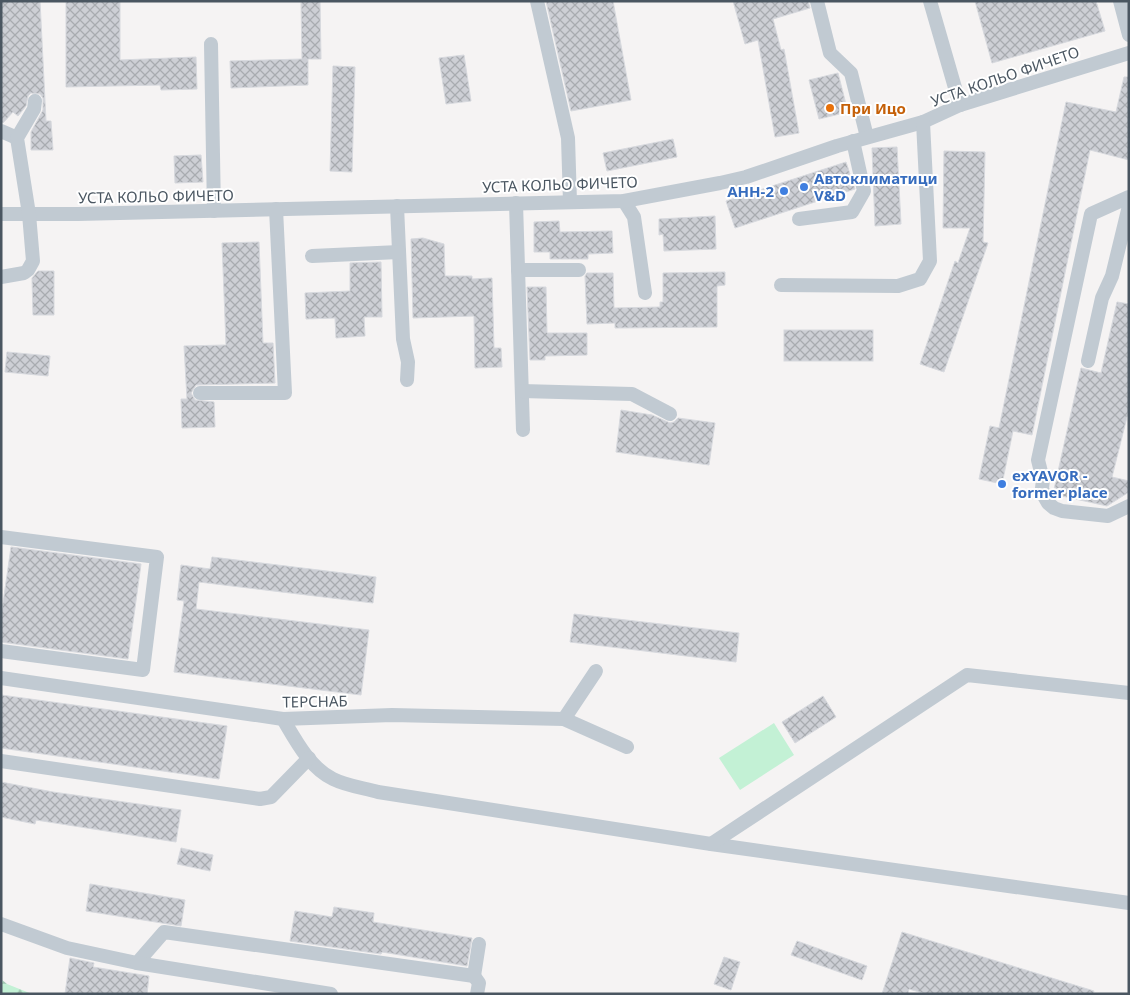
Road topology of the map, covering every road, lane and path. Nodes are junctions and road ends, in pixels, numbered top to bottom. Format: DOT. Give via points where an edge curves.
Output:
graph roads {
  1 [pos="537,1"];
  2 [pos="818,1"];
  3 [pos="930,1"];
  4 [pos="1120,1"];
  5 [pos="1129,36"];
  6 [pos="211,44"];
  7 [pos="1129,53"];
  8 [pos="36,101"];
  9 [pos="960,105"];
  10 [pos="923,122"];
  11 [pos="1,131"];
  12 [pos="867,137"];
  13 [pos="17,138"];
  14 [pos="853,141"];
  15 [pos="1129,197"];
  16 [pos="624,200"];
  17 [pos="570,202"];
  18 [pos="516,203"];
  19 [pos="397,206"];
  20 [pos="1129,206"];
  21 [pos="276,209"];
  22 [pos="214,211"];
  23 [pos="1,214"];
  24 [pos="29,214"];
  25 [pos="799,219"];
  26 [pos="399,252"];
  27 [pos="312,256"];
  28 [pos="518,270"];
  29 [pos="579,270"];
  30 [pos="1,277"];
  31 [pos="781,285"];
  32 [pos="644,293"];
  33 [pos="1088,361"];
  34 [pos="407,380"];
  35 [pos="522,390"];
  36 [pos="200,393"];
  37 [pos="670,414"];
  38 [pos="523,430"];
  39 [pos="1129,506"];
  40 [pos="1,537"];
  41 [pos="1,651"];
  42 [pos="596,671"];
  43 [pos="1,678"];
  44 [pos="1129,693"];
  45 [pos="283,719"];
  46 [pos="564,719"];
  47 [pos="627,746"];
  48 [pos="309,758"];
  49 [pos="1,761"];
  50 [pos="711,844"];
  51 [pos="1129,903"];
  52 [pos="1,924"];
  53 [pos="480,944"];
  54 [pos="137,963"];
  55 [pos="474,976"];
  56 [pos="331,994"];
  57 [pos="478,994"];
  1 -- 17 [label="street" via="568,138"];
  2 -- 12 [label="street" via="830,53 851,74"];
  3 -- 9 [label="street"];
  4 -- 5 [label="street"];
  6 -- 22 [label="street"];
  7 -- 9 [label="street, УСТА КОЛЬО ФИЧЕТО"];
  8 -- 13 [label="street"];
  9 -- 10 [label="street, УСТА КОЛЬО ФИЧЕТО"];
  10 -- 12 [label="street, УСТА КОЛЬО ФИЧЕТО"];
  10 -- 31 [label="street" via="930,261 920,279 898,286"];
  11 -- 13 [label="street"];
  12 -- 14 [label="street, УСТА КОЛЬО ФИЧЕТО"];
  13 -- 24 [label="street"];
  14 -- 16 [label="street, УСТА КОЛЬО ФИЧЕТО" via="746,177"];
  14 -- 25 [label="street" via="864,190 852,212"];
  15 -- 39 [label="street" via="1091,214 1038,460 1044,496 1054,508 1108,516"];
  16 -- 17 [label="street, УСТА КОЛЬО ФИЧЕТО"];
  16 -- 32 [label="street" via="634,217"];
  17 -- 18 [label="street, УСТА КОЛЬО ФИЧЕТО"];
  18 -- 19 [label="street, УСТА КОЛЬО ФИЧЕТО"];
  18 -- 28 [label="street"];
  19 -- 21 [label="street, УСТА КОЛЬО ФИЧЕТО"];
  19 -- 26 [label="street"];
  20 -- 33 [label="street" via="1112,276 1102,298"];
  21 -- 22 [label="street, УСТА КОЛЬО ФИЧЕТО"];
  21 -- 36 [label="street" via="285,393"];
  22 -- 24 [label="street, УСТА КОЛЬО ФИЧЕТО"];
  23 -- 24 [label="street, УСТА КОЛЬО ФИЧЕТО"];
  24 -- 30 [label="street" via="31,266 24,273"];
  26 -- 27 [label="street"];
  26 -- 34 [label="street"];
  28 -- 29 [label="street"];
  28 -- 35 [label="street"];
  35 -- 37 [label="street" via="632,394"];
  35 -- 38 [label="street"];
  40 -- 41 [label="street" via="157,557 144,670"];
  42 -- 46 [label="street"];
  43 -- 45 [label="street, ТЕРСНАБ"];
  44 -- 50 [label="street" via="967,675"];
  45 -- 46 [label="street, ТЕРСНАБ" via="392,714"];
  45 -- 48 [label="street"];
  46 -- 47 [label="street, ТЕРСНАБ"];
  48 -- 49 [label="street" via="271,797 260,799"];
  48 -- 50 [label="street" via="333,779 378,792"];
  50 -- 51 [label="street"];
  52 -- 54 [label="street" via="67,948"];
  53 -- 55 [label="street"];
  54 -- 55 [label="street" via="164,932"];
  54 -- 56 [label="street"];
  55 -- 57 [label="street" via="479,983"];
}
